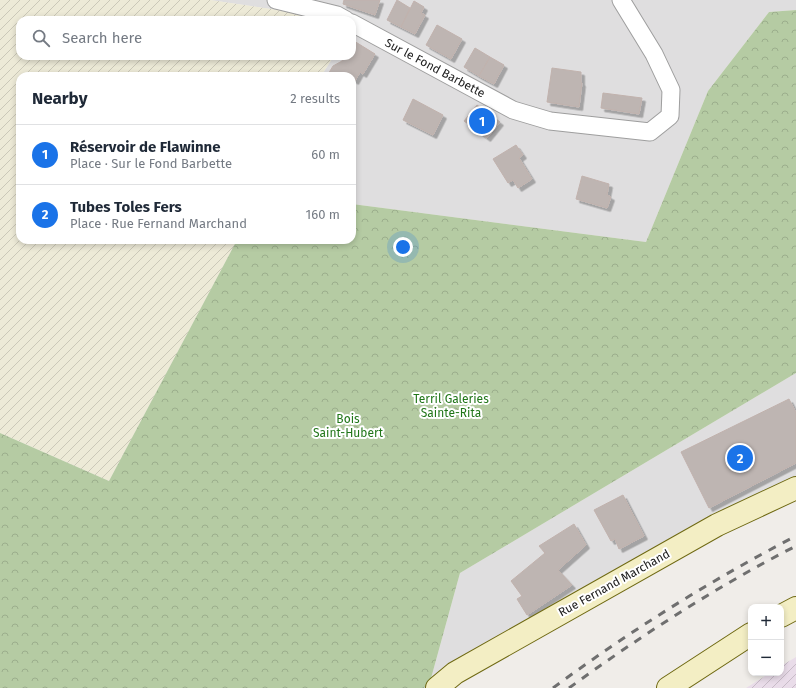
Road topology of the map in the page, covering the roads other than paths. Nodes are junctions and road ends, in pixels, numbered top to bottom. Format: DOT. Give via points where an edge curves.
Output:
graph roads {
  1 [pos="276,0"];
  2 [pos="621,0"];
  3 [pos="337,16"];
  4 [pos="356,25"];
  5 [pos="796,488"];
  6 [pos="796,608"];
  7 [pos="784,614"];
  8 [pos="748,636"];
  9 [pos="437,688"];
  10 [pos="668,688"];
  1 -- 3 [label="street"];
  2 -- 4 [label="street, Sur le Fond Barbette" via="654,54 671,90 670,116 650,132 550,121 513,110"];
  5 -- 9 [label="street, Rue Fernand Marchand" via="717,525 455,673"];
  6 -- 7 [label="street"];
  8 -- 10 [label="street"];
}
